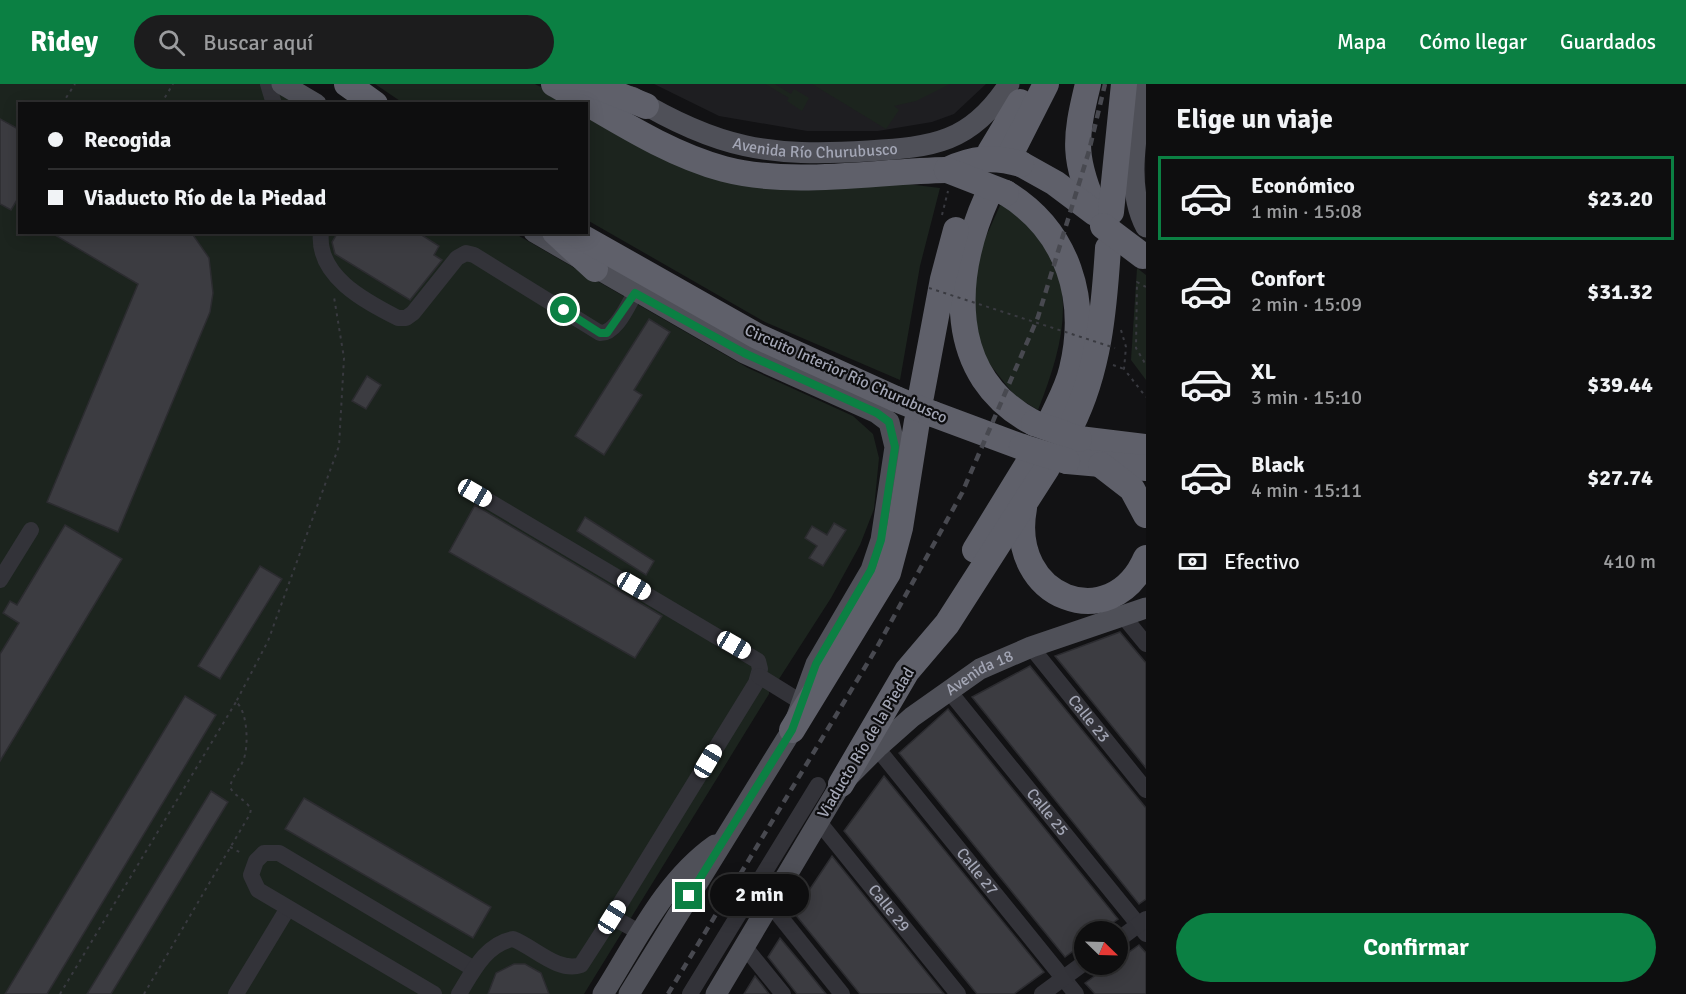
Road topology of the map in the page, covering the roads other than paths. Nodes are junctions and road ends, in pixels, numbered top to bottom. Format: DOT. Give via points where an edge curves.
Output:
graph roads {
  1 [pos="268,84"];
  2 [pos="282,84"];
  3 [pos="336,84"];
  4 [pos="347,84"];
  5 [pos="554,84"];
  6 [pos="591,84"];
  7 [pos="610,84"];
  8 [pos="1009,84"];
  9 [pos="1031,84"];
  10 [pos="1046,84"];
  11 [pos="1088,84"];
  12 [pos="1124,84"];
  13 [pos="1143,84"];
  14 [pos="372,101"];
  15 [pos="273,102"];
  16 [pos="313,102"];
  17 [pos="587,102"];
  18 [pos="588,103"];
  19 [pos="646,106"];
  20 [pos="1144,123"];
  21 [pos="1000,175"];
  22 [pos="1144,224"];
  23 [pos="1105,225"];
  24 [pos="321,234"];
  25 [pos="537,234"];
  26 [pos="557,234"];
  27 [pos="577,234"];
  28 [pos="1145,257"];
  29 [pos="595,269"];
  30 [pos="635,293"];
  31 [pos="924,411"];
  32 [pos="1050,443"];
  33 [pos="1146,447"];
  34 [pos="1101,465"];
  35 [pos="1146,468"];
  36 [pos="475,493"];
  37 [pos="1026,503"];
  38 [pos="1146,515"];
  39 [pos="31,530"];
  40 [pos="1146,558"];
  41 [pos="0,580"];
  42 [pos="1146,608"];
  43 [pos="1123,616"];
  44 [pos="1146,644"];
  45 [pos="1031,647"];
  46 [pos="907,670"];
  47 [pos="759,676"];
  48 [pos="949,691"];
  49 [pos="801,702"];
  50 [pos="792,730"];
  51 [pos="877,748"];
  52 [pos="829,785"];
  53 [pos="1146,790"];
  54 [pos="819,822"];
  55 [pos="725,837"];
  56 [pos="770,904"];
  57 [pos="288,908"];
  58 [pos="612,917"];
  59 [pos="1143,926"];
  60 [pos="641,933"];
  61 [pos="1128,934"];
  62 [pos="744,946"];
  63 [pos="474,969"];
  64 [pos="1074,970"];
  65 [pos="1064,978"];
  66 [pos="423,991"];
  67 [pos="719,992"];
  68 [pos="236,994"];
  69 [pos="459,994"];
  70 [pos="603,994"];
  71 [pos="629,994"];
  72 [pos="690,994"];
  73 [pos="783,994"];
  74 [pos="842,994"];
  75 [pos="958,994"];
  76 [pos="1042,994"];
  77 [pos="1077,994"];
  1 -- 15 [label="street"];
  2 -- 16 [label="main road"];
  3 -- 14 [label="main road"];
  4 -- 14 [label="highway"];
  5 -- 17 [label="highway, bridge"];
  6 -- 19 [label="highway"];
  7 -- 19 [label="main road, Avenida Río Churubusco"];
  8 -- 19 [label="main road, Avenida Río Churubusco" via="975,125 949,140 916,148 782,152 699,133"];
  9 -- 21 [label="highway"];
  10 -- 21 [label="highway"];
  11 -- 23 [label="highway" via="1076,148 1081,173"];
  12 -- 23 [label="highway, Viaducto Río de la Piedad"];
  13 -- 20 [label="main road"];
  18 -- 21 [label="highway, bridge" via="677,152 745,173 825,176 947,170"];
  20 -- 22 [label="main road" via="1136,196"];
  21 -- 23 [label="highway" via="1090,223"];
  21 -- 31 [label="highway" via="949,251"];
  21 -- 32 [label="highway" via="1051,231 1075,285 1078,317 1074,360"];
  21 -- 32 [label="highway" via="972,232 963,272 964,328 974,360 996,394"];
  23 -- 28 [label="highway, bridge"];
  23 -- 32 [label="highway, Viaducto Río de la Piedad" via="1097,353 1082,404"];
  24 -- 30 [label="street" via="323,257 329,269 349,288 398,318 413,313 457,258 466,253 600,333 613,328"];
  25 -- 29 [label="main road"];
  26 -- 29 [label="highway"];
  27 -- 31 [label="highway, Circuito Interior Río Churubusco, bridge" via="757,336"];
  29 -- 30 [label="main road"];
  30 -- 49 [label="main road" via="744,353 877,413 891,426 893,466 877,555 862,588 816,664"];
  31 -- 32 [label="highway, Circuito Interior Río Churubusco"];
  31 -- 50 [label="highway" via="888,573"];
  32 -- 33 [label="highway"];
  32 -- 34 [label="highway, Circuito Interior Río Churubusco"];
  32 -- 37 [label="highway, Viaducto Río de la Piedad"];
  32 -- 46 [label="highway" via="936,611"];
  34 -- 35 [label="highway, Circuito Interior Río Churubusco"];
  34 -- 38 [label="highway" via="1132,489"];
  36 -- 47 [label="street" via="754,656"];
  37 -- 40 [label="highway" via="1022,539 1028,563 1043,583 1064,596 1088,600 1112,596 1132,582"];
  37 -- 46 [label="highway, Viaducto Río de la Piedad" via="947,624"];
  39 -- 41 [label="street"];
  42 -- 43 [label="main road, Avenida 18"];
  43 -- 44 [label="street"];
  43 -- 45 [label="main road, Avenida 18"];
  45 -- 48 [label="main road, Avenida 18" via="980,669"];
  45 -- 53 [label="street, Calle 23"];
  46 -- 52 [label="highway, Viaducto Río de la Piedad"];
  47 -- 49 [label="street"];
  47 -- 58 [label="street"];
  48 -- 51 [label="main road, Avenida 18"];
  48 -- 59 [label="street, Calle 25"];
  49 -- 50 [label="main road"];
  50 -- 55 [label="main road"];
  51 -- 52 [label="main road, Avenida 18"];
  51 -- 65 [label="street, Calle 27"];
  52 -- 54 [label="main road, Viaducto Río de la Piedad"];
  52 -- 72 [label="street"];
  54 -- 56 [label="main road, Viaducto Río de la Piedad"];
  54 -- 75 [label="street, Calle 29"];
  55 -- 60 [label="main road" via="679,876"];
  55 -- 71 [label="main road"];
  56 -- 62 [label="main road, Viaducto Río de la Piedad"];
  56 -- 74 [label="street"];
  57 -- 63 [label="street" via="258,890 250,875 264,853 279,853"];
  57 -- 66 [label="street"];
  57 -- 68 [label="street"];
  58 -- 60 [label="street"];
  58 -- 63 [label="street" via="581,965 563,967 513,939 495,944"];
  59 -- 61 [label="street"];
  60 -- 70 [label="main road"];
  62 -- 67 [label="main road, Viaducto Río de la Piedad"];
  62 -- 73 [label="street"];
  63 -- 69 [label="street"];
  64 -- 65 [label="street"];
  65 -- 76 [label="street"];
  65 -- 77 [label="street, Calle 27"];
}
